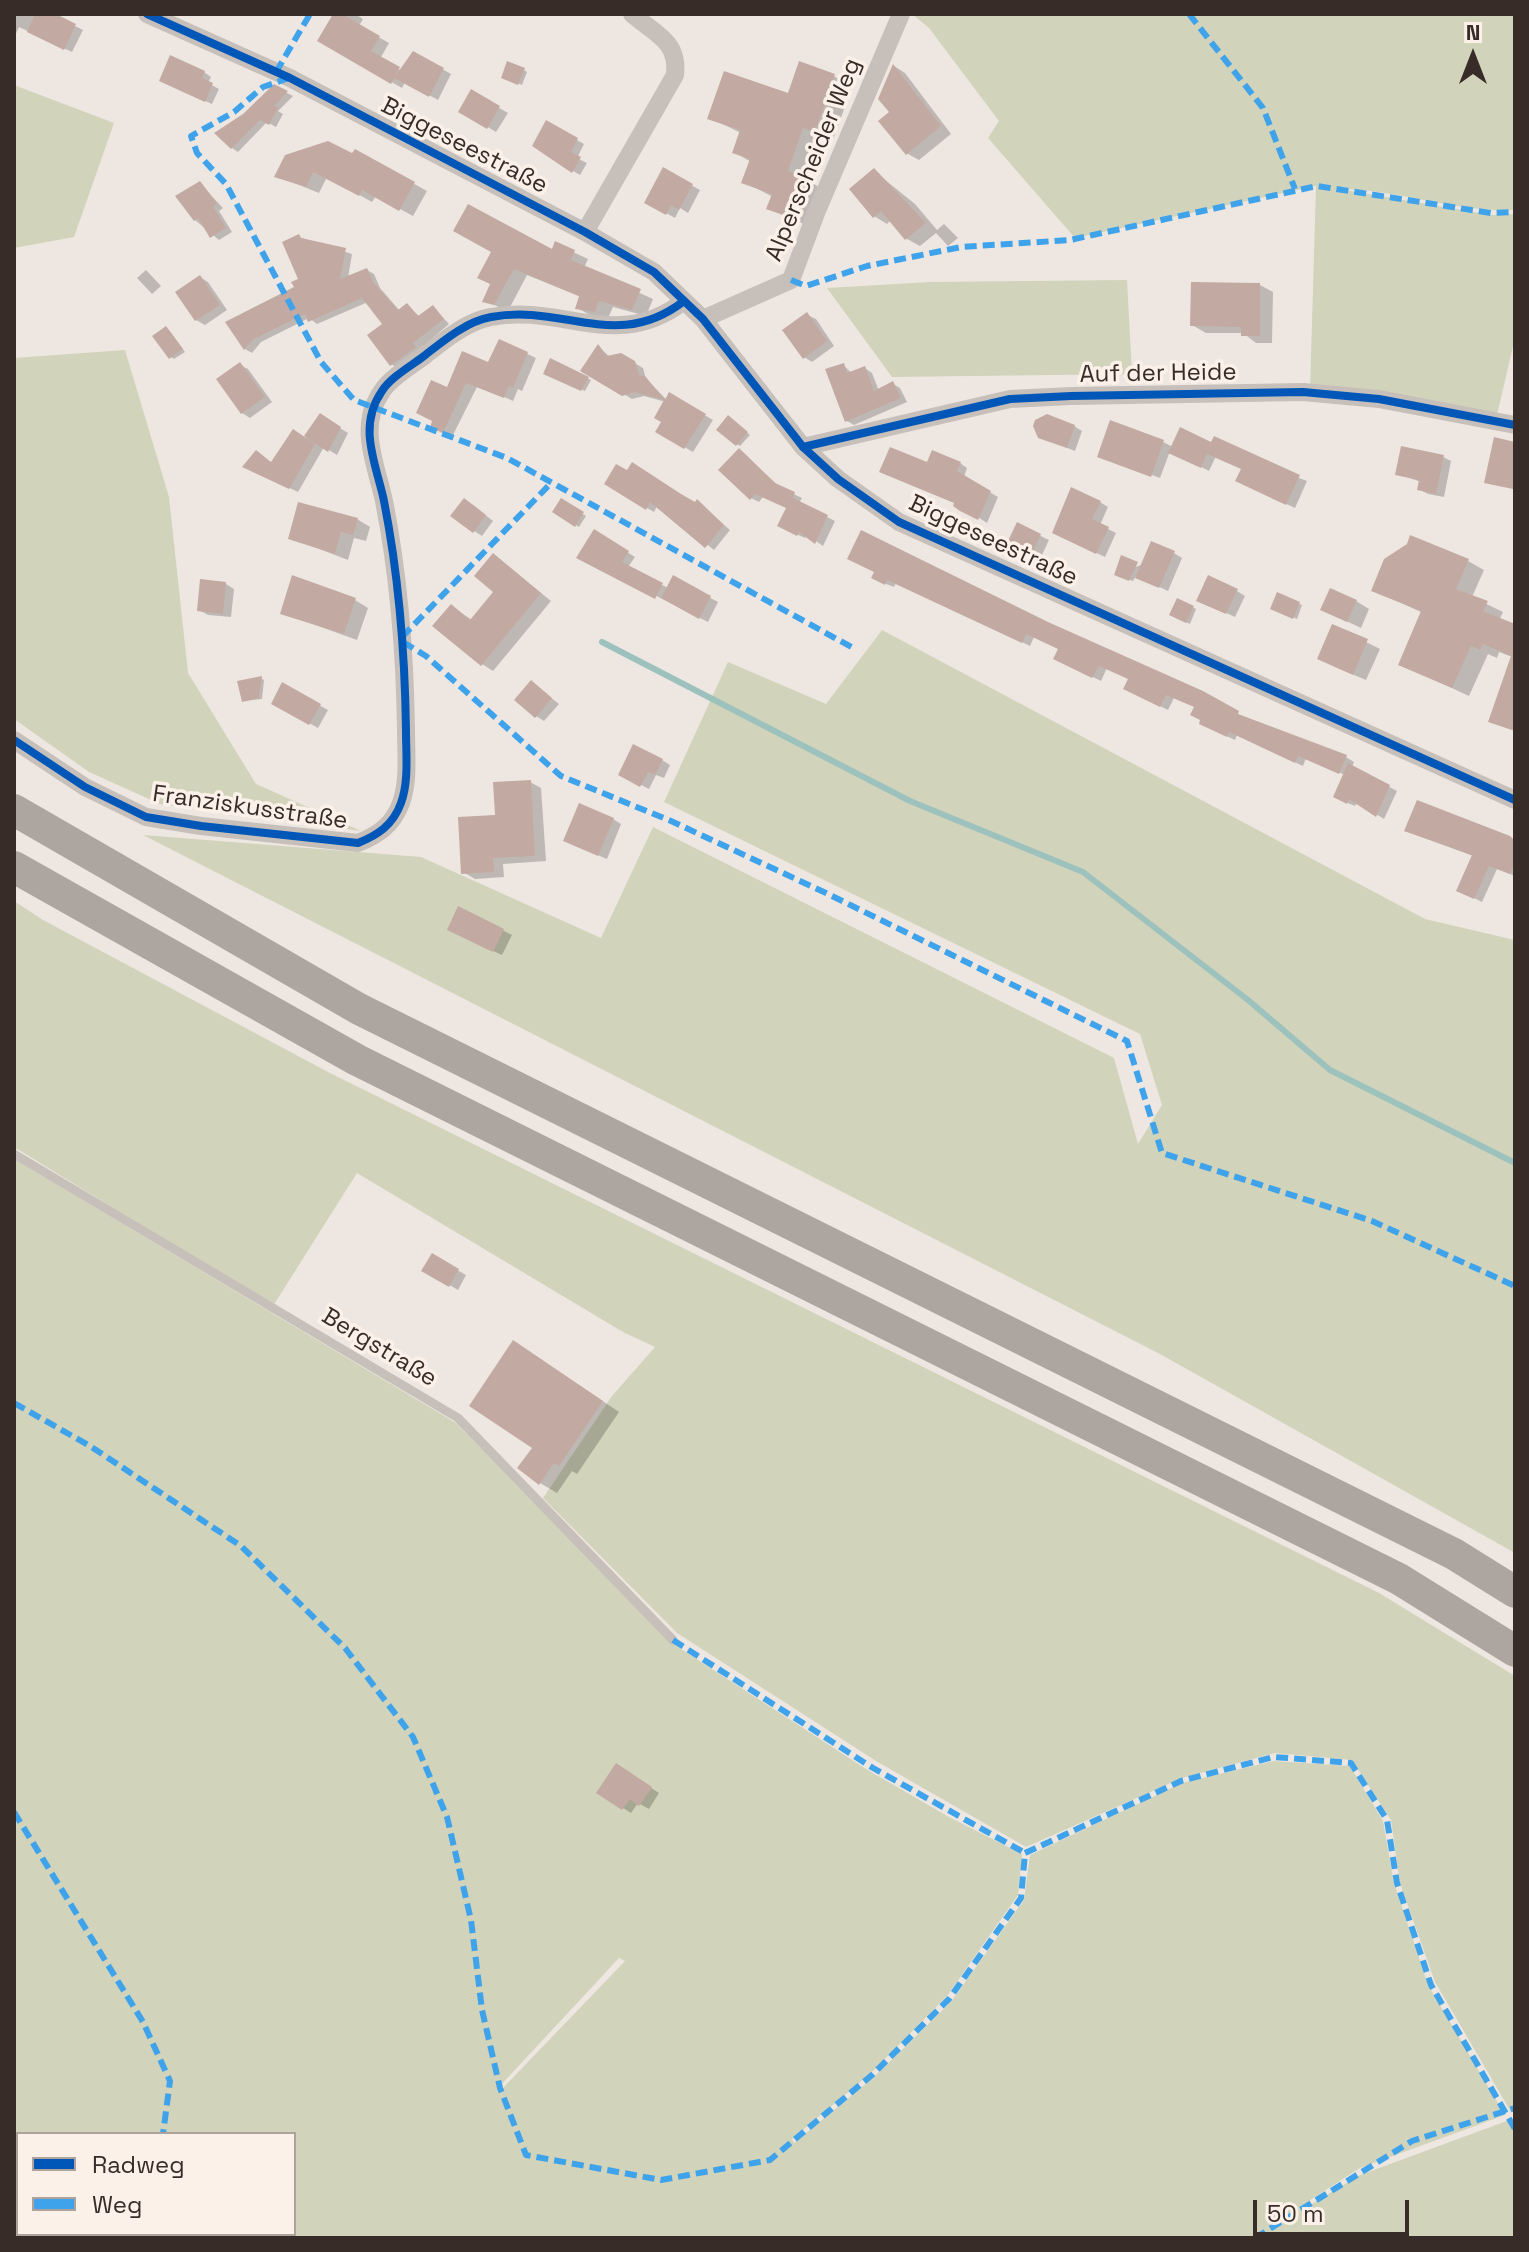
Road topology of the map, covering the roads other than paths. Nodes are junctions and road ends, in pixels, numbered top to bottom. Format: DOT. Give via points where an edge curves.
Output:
graph roads {
  1 [pos="147,14"];
  2 [pos="632,14"];
  3 [pos="901,14"];
  4 [pos="585,232"];
  5 [pos="684,301"];
  6 [pos="703,319"];
  7 [pos="1515,425"];
  8 [pos="803,447"];
  9 [pos="14,740"];
  10 [pos="1515,800"];
  11 [pos="14,810"];
  12 [pos="14,867"];
  13 [pos="14,1154"];
  14 [pos="1515,1592"];
  15 [pos="673,1640"];
  16 [pos="1515,1651"];
  1 -- 4 [label="street, Biggeseestraße" via="290,78"];
  2 -- 4 [label="street" via="669,42 677,58 675,75"];
  3 -- 6 [label="street, Alperscheider Weg" via="791,280"];
  4 -- 5 [label="street, Biggeseestraße" via="654,272"];
  5 -- 6 [label="street, Biggeseestraße"];
  5 -- 9 [label="street, Franziskusstraße" via="664,316 629,327 510,314 488,317 443,342 383,388 372,409 368,440 384,500 397,591 406,757 400,805 380,835 358,843 146,817 85,787"];
  6 -- 8 [label="street, Biggeseestraße"];
  7 -- 8 [label="street, Auf der Heide" via="1379,399 1303,392 1071,396 1010,399"];
  8 -- 10 [label="street, Biggeseestraße" via="899,522"];
  11 -- 14 [label="highway" via="359,1009 1454,1554"];
  12 -- 16 [label="highway" via="357,1060 1399,1579"];
  13 -- 15 [label="lane, Bergstraße" via="458,1418"];
}
